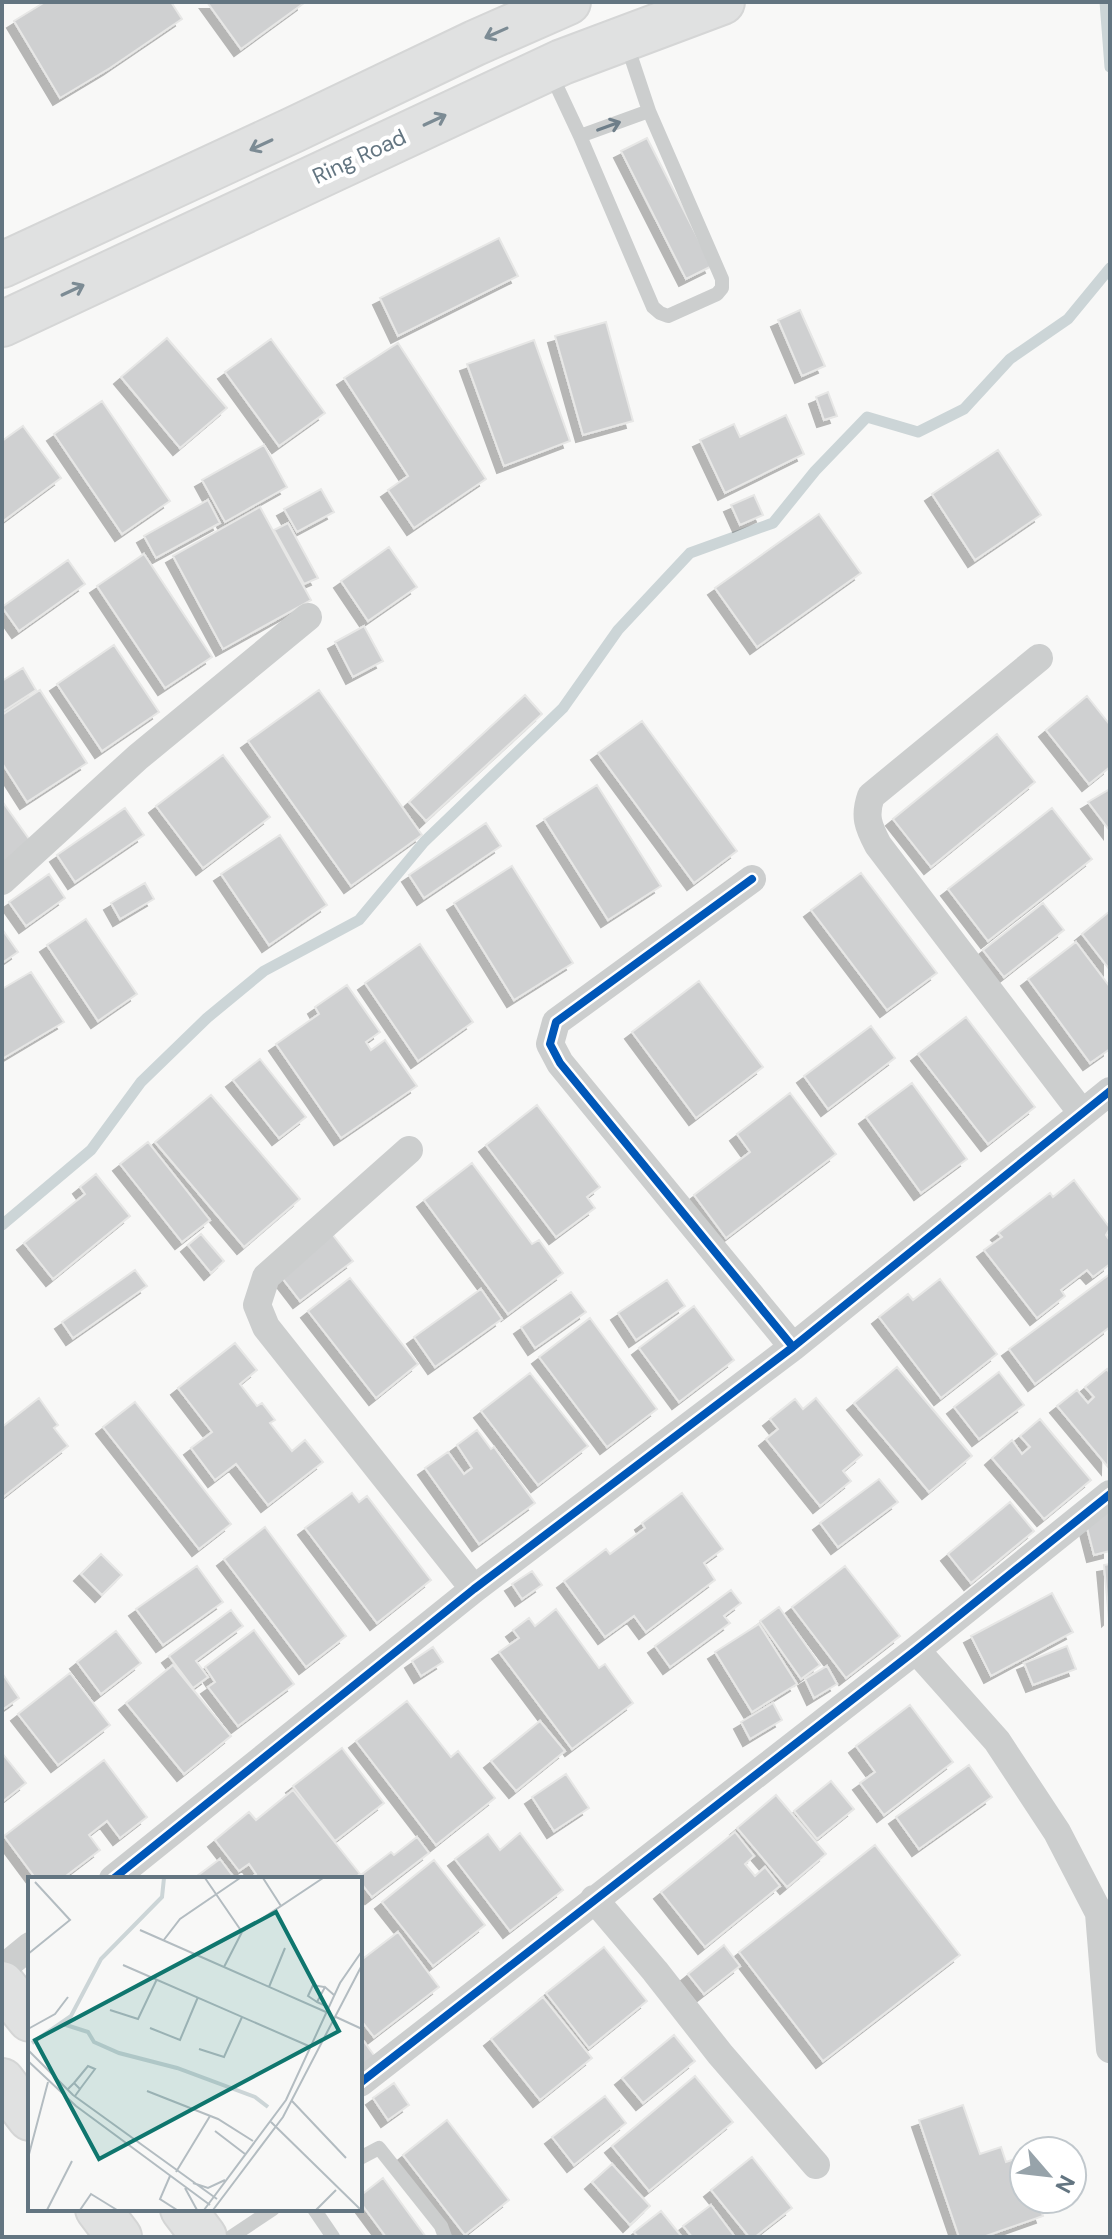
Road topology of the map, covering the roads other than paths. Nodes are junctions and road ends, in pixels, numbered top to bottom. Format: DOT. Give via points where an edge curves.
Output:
graph roads {
  1 [pos="568,2"];
  2 [pos="722,2"];
  3 [pos="624,37"];
  4 [pos="548,68"];
  5 [pos="649,111"];
  6 [pos="580,136"];
  7 [pos="2,265"];
  8 [pos="2,324"];
  9 [pos="308,617"];
  10 [pos="1039,658"];
  11 [pos="752,879"];
  12 [pos="2,881"];
  13 [pos="1110,1091"];
  14 [pos="1082,1113"];
  15 [pos="409,1150"];
  16 [pos="793,1347"];
  17 [pos="1110,1494"];
  18 [pos="474,1589"];
  19 [pos="916,1650"];
  20 [pos="115,1877"];
  21 [pos="594,1899"];
  22 [pos="1105,1913"];
  23 [pos="28,1948"];
  24 [pos="2,1969"];
  25 [pos="2,1984"];
  26 [pos="28,2016"];
  27 [pos="1110,2049"];
  28 [pos="2,2081"];
  29 [pos="362,2081"];
  30 [pos="28,2115"];
  31 [pos="362,2157"];
  32 [pos="816,2165"];
  33 [pos="100,2211"];
  34 [pos="270,2211"];
  35 [pos="315,2211"];
  36 [pos="119,2237"];
  37 [pos="231,2237"];
  38 [pos="333,2237"];
  39 [pos="445,2237"];
  1 -- 7 [label="main road, one-way"];
  2 -- 3 [label="main road, Ring Road"];
  3 -- 4 [label="main road, Ring Road"];
  3 -- 5 [label="lane"];
  4 -- 6 [label="lane"];
  8 -- 4 [label="main road, Ring Road, one-way"];
  6 -- 5 [label="lane, one-way"];
  5 -- 6 [label="lane" via="722,279 717,294 668,316 653,307"];
  9 -- 12 [label="street" via="138,757"];
  10 -- 14 [label="street" via="871,796 867,824"];
  11 -- 16 [label="street" via="556,1022 550,1044 560,1063"];
  13 -- 14 [label="street"];
  14 -- 16 [label="street"];
  15 -- 18 [label="street" via="266,1277 257,1305 266,1327"];
  16 -- 18 [label="street"];
  17 -- 19 [label="street"];
  18 -- 20 [label="street"];
  19 -- 21 [label="street"];
  19 -- 22 [label="street" via="997,1741"];
  21 -- 29 [label="street"];
  21 -- 32 [label="street"];
  22 -- 27 [label="street"];
  23 -- 24 [label="street"];
  25 -- 26 [label="main road"];
  28 -- 30 [label="main road"];
  31 -- 39 [label="lane" via="379,2148"];
  33 -- 36 [label="main road"];
  34 -- 37 [label="lane"];
  35 -- 38 [label="lane"];
}
